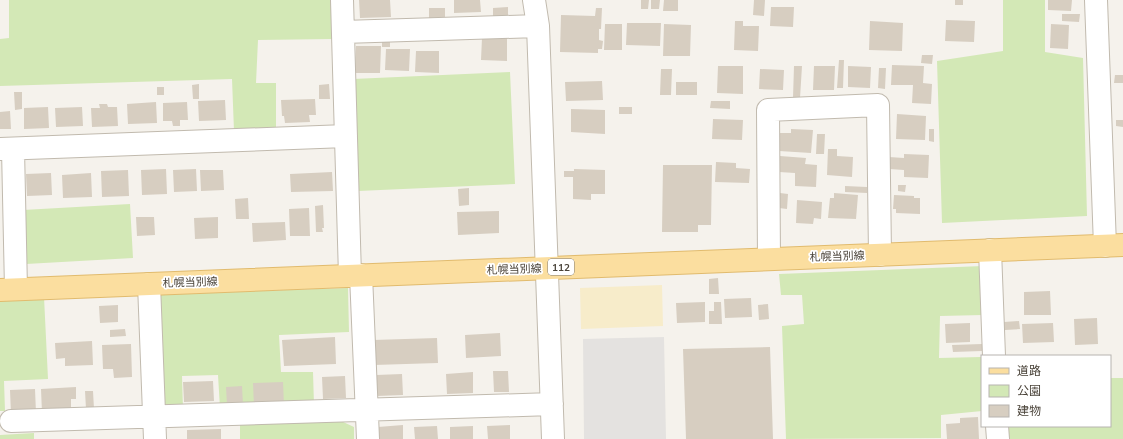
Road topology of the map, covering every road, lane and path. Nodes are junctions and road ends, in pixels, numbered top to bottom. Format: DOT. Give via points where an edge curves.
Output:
graph roads {
  1 [pos="342,0"];
  2 [pos="534,0"];
  3 [pos="1096,0"];
  4 [pos="538,26"];
  5 [pos="343,32"];
  6 [pos="346,136"];
  7 [pos="6,149"];
  8 [pos="1114,245"];
  9 [pos="990,250"];
  10 [pos="880,255"];
  11 [pos="769,259"];
  12 [pos="547,268"];
  13 [pos="355,276"];
  14 [pos="149,284"];
  15 [pos="8,289"];
  16 [pos="994,355"];
  17 [pos="552,404"];
  18 [pos="366,409"];
  19 [pos="154,417"];
  20 [pos="11,421"];
  21 [pos="998,427"];
  22 [pos="155,439"];
  23 [pos="368,439"];
  24 [pos="553,439"];
  25 [pos="998,439"];
  1 -- 5 [label="street"];
  2 -- 4 [label="street"];
  3 -- 8 [label="street"];
  4 -- 5 [label="street"];
  4 -- 12 [label="street"];
  5 -- 6 [label="street"];
  6 -- 7 [label="street"];
  6 -- 13 [label="street"];
  7 -- 15 [label="street"];
  8 -- 9 [label="main road, 札幌当別線 / 112"];
  9 -- 10 [label="main road, 札幌当別線 / 112"];
  9 -- 16 [label="street"];
  10 -- 11 [label="main road, 札幌当別線 / 112"];
  10 -- 11 [label="street" via="878,105 768,110"];
  11 -- 12 [label="main road, 札幌当別線 / 112"];
  12 -- 13 [label="main road, 札幌当別線 / 112"];
  12 -- 17 [label="street"];
  13 -- 14 [label="main road, 札幌当別線 / 112"];
  13 -- 18 [label="street"];
  14 -- 15 [label="main road, 札幌当別線 / 112"];
  14 -- 19 [label="street"];
  17 -- 18 [label="street"];
  17 -- 24 [label="street"];
  18 -- 19 [label="street"];
  18 -- 23 [label="street"];
  19 -- 20 [label="street"];
  19 -- 22 [label="street"];
  21 -- 25 [label="street"];
}
